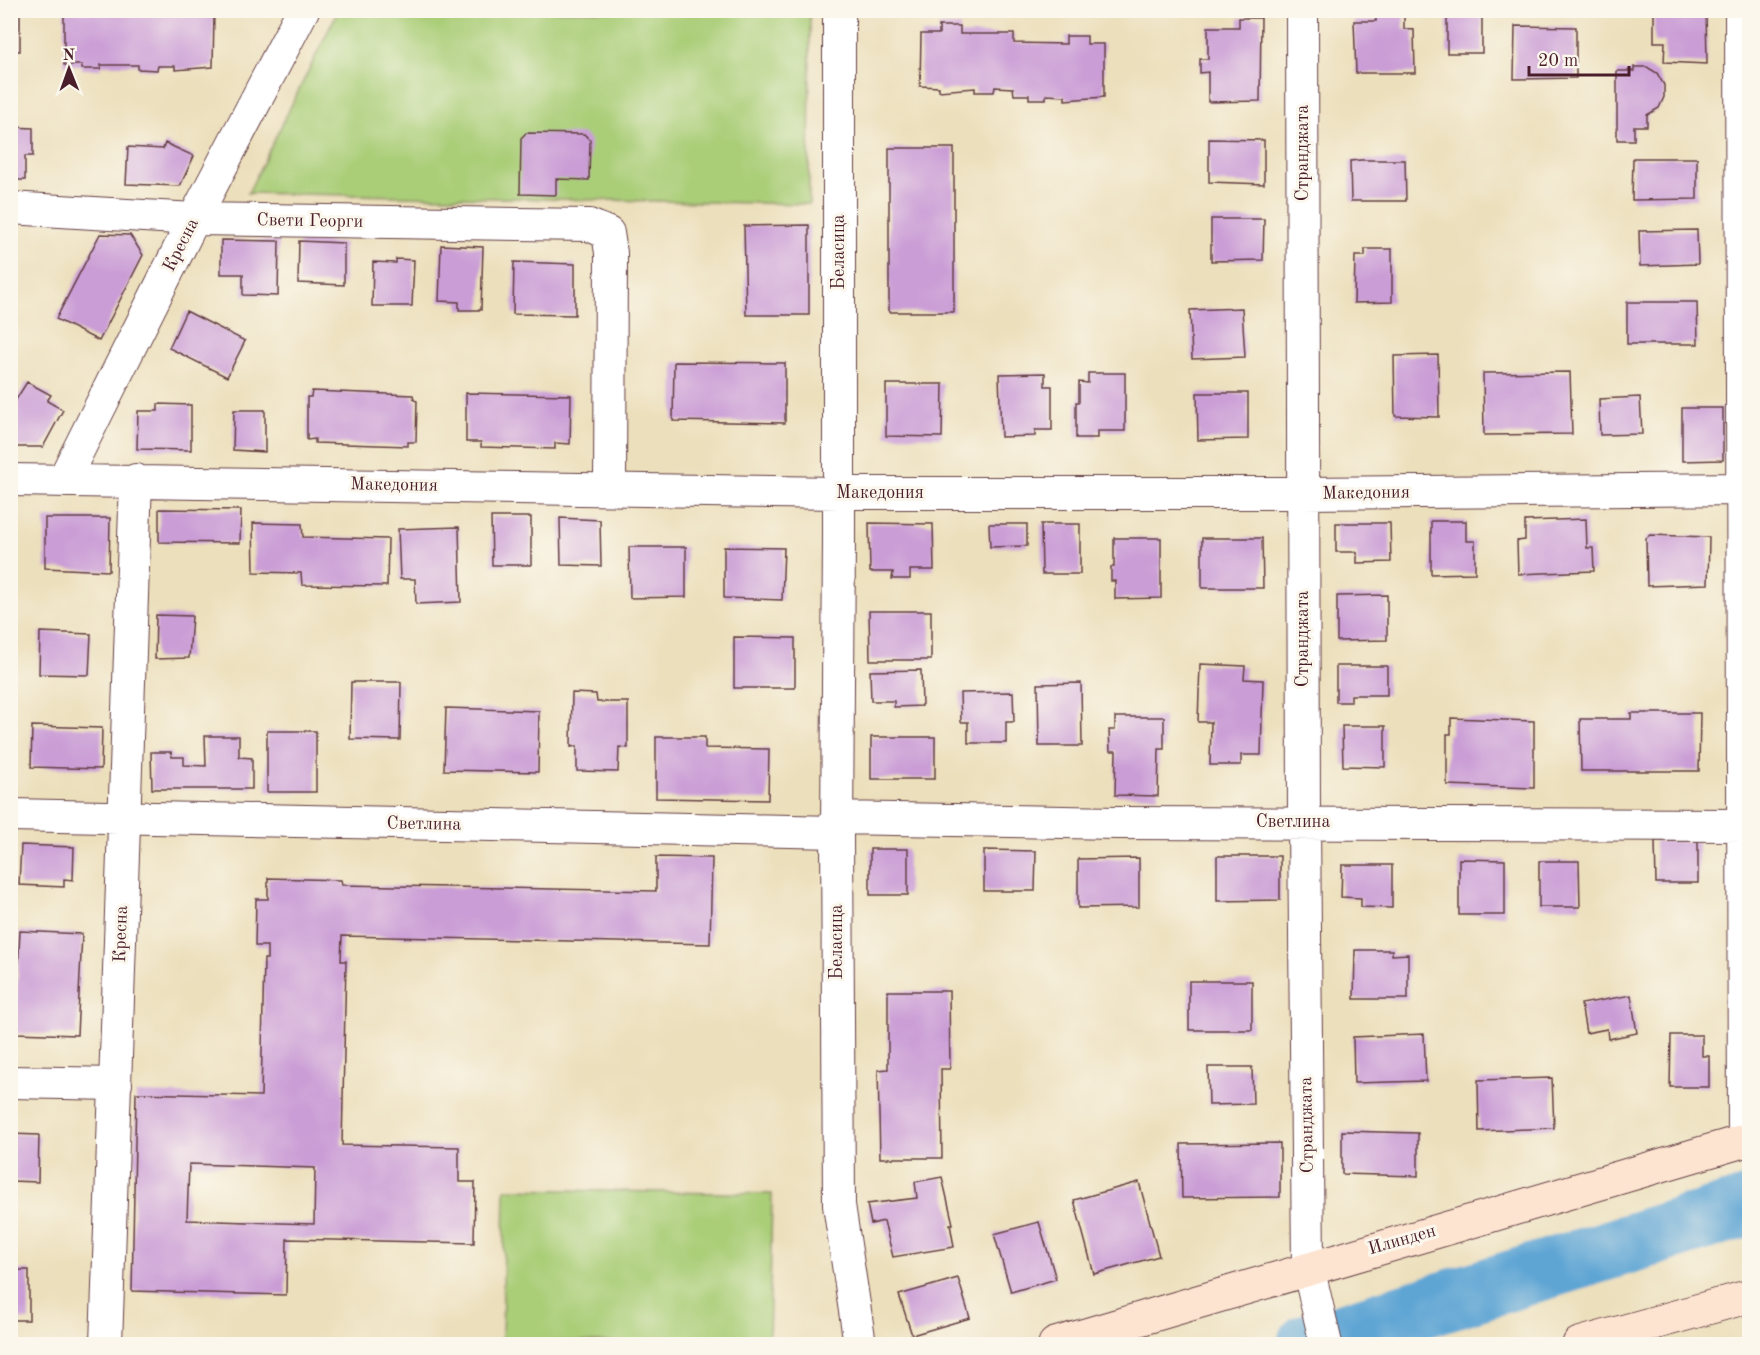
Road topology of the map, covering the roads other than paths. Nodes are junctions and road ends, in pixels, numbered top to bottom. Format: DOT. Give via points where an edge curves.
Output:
graph roads {
  1 [pos="303,10"];
  2 [pos="838,10"];
  3 [pos="1302,10"];
  4 [pos="1741,10"];
  5 [pos="10,208"];
  6 [pos="194,219"];
  7 [pos="1746,235"];
  8 [pos="10,480"];
  9 [pos="136,480"];
  10 [pos="63,481"];
  11 [pos="610,489"];
  12 [pos="1746,489"];
  13 [pos="839,493"];
  14 [pos="1303,493"];
  15 [pos="10,815"];
  16 [pos="125,819"];
  17 [pos="1304,822"];
  18 [pos="837,825"];
  19 [pos="1746,825"];
  20 [pos="10,1082"];
  21 [pos="116,1084"];
  22 [pos="1747,1139"];
  23 [pos="1308,1267"];
  24 [pos="1749,1296"];
  25 [pos="1323,1331"];
  26 [pos="106,1344"];
  27 [pos="860,1344"];
  28 [pos="1055,1344"];
  29 [pos="1579,1344"];
  1 -- 6 [label="street, Кресна"];
  2 -- 13 [label="street, Беласица"];
  3 -- 14 [label="street, Странджата"];
  4 -- 7 [label="street"];
  5 -- 6 [label="street, Свети Георги"];
  6 -- 10 [label="street, Кресна"];
  6 -- 11 [label="street, Свети Георги" via="589,225 608,233"];
  7 -- 12 [label="street"];
  8 -- 10 [label="street, Македония"];
  9 -- 10 [label="street, Македония"];
  9 -- 11 [label="street, Македония"];
  9 -- 16 [label="street, Кресна"];
  11 -- 13 [label="street, Македония"];
  12 -- 14 [label="street, Македония"];
  12 -- 19 [label="street"];
  13 -- 14 [label="street, Македония"];
  13 -- 18 [label="street, Беласица"];
  14 -- 17 [label="street, Странджата"];
  15 -- 16 [label="street, Светлина"];
  16 -- 18 [label="street, Светлина"];
  16 -- 21 [label="street, Кресна"];
  17 -- 18 [label="street, Светлина"];
  17 -- 19 [label="street, Светлина"];
  17 -- 23 [label="street, Странджата"];
  18 -- 27 [label="street, Беласица" via="839,1205"];
  19 -- 22 [label="street"];
  20 -- 21 [label="street"];
  21 -- 26 [label="street, Кресна"];
  22 -- 23 [label="main road, Илинден"];
  23 -- 25 [label="street, Странджата"];
  23 -- 28 [label="main road, Илинден"];
  24 -- 29 [label="main road"];
}
